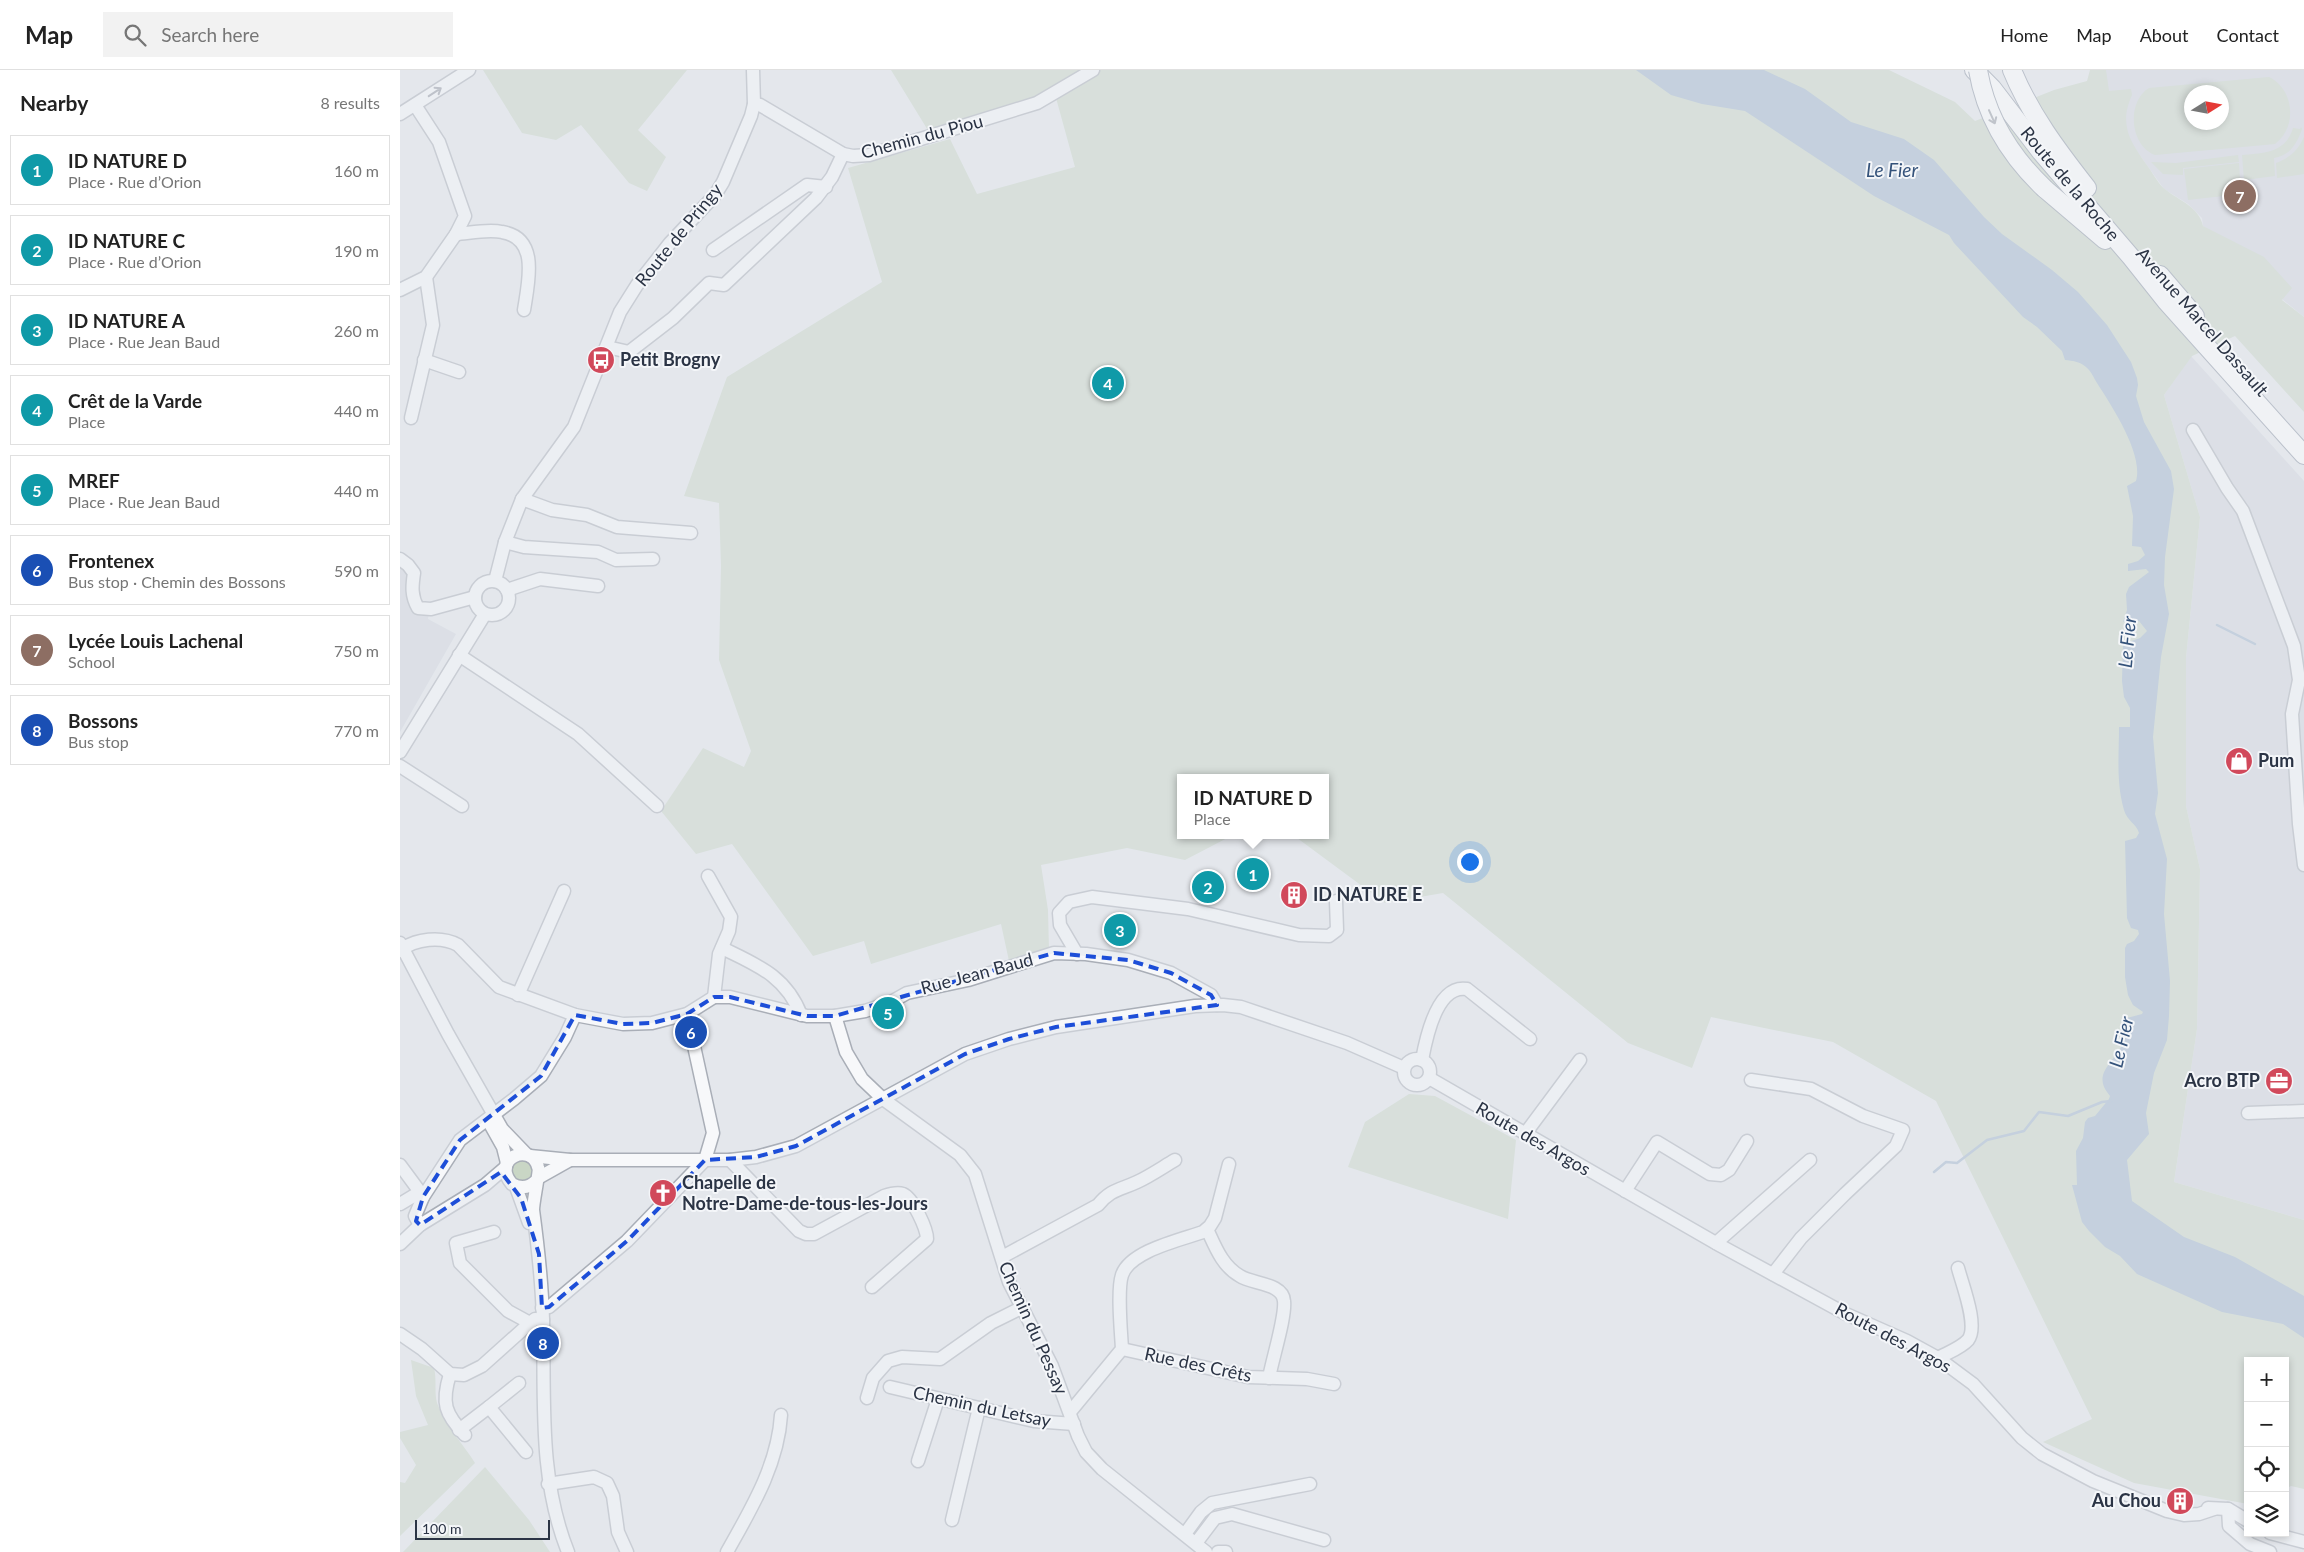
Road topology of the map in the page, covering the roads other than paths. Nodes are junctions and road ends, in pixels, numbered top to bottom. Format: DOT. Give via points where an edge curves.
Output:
graph roads {
  1 [pos="469,70"];
  2 [pos="1093,70"];
  3 [pos="1974,70"];
  4 [pos="1978,70"];
  5 [pos="1984,70"];
  6 [pos="2012,70"];
  7 [pos="751,71"];
  8 [pos="754,104"];
  9 [pos="415,106"];
  10 [pos="400,114"];
  11 [pos="843,154"];
  12 [pos="826,187"];
  13 [pos="2101,207"];
  14 [pos="456,234"];
  15 [pos="713,250"];
  16 [pos="426,277"];
  17 [pos="400,290"];
  18 [pos="2166,300"];
  19 [pos="524,310"];
  20 [pos="607,347"];
  21 [pos="424,360"];
  22 [pos="459,372"];
  23 [pos="411,418"];
  24 [pos="2193,430"];
  25 [pos="2304,436"];
  26 [pos="2304,455"];
  27 [pos="522,499"];
  28 [pos="692,533"];
  29 [pos="506,542"];
  30 [pos="653,558"];
  31 [pos="400,559"];
  32 [pos="495,582"];
  33 [pos="598,586"];
  34 [pos="507,590"];
  35 [pos="475,597"];
  36 [pos="485,614"];
  37 [pos="459,655"];
  38 [pos="400,752"];
  39 [pos="400,766"];
  40 [pos="462,806"];
  41 [pos="656,806"];
  42 [pos="2301,824"];
  43 [pos="2304,865"];
  44 [pos="708,876"];
  45 [pos="564,891"];
  46 [pos="1336,901"];
  47 [pos="1060,924"];
  48 [pos="722,948"];
  49 [pos="402,952"];
  50 [pos="1054,953"];
  51 [pos="1077,954"];
  52 [pos="518,994"];
  53 [pos="714,997"];
  54 [pos="1216,1005"];
  55 [pos="688,1014"];
  56 [pos="575,1015"];
  57 [pos="802,1015"];
  58 [pos="835,1016"];
  59 [pos="1530,1039"];
  60 [pos="1422,1060"];
  61 [pos="1580,1060"];
  62 [pos="1404,1068"];
  63 [pos="1429,1078"];
  64 [pos="1751,1080"];
  65 [pos="883,1099"];
  66 [pos="2304,1111"];
  67 [pos="2248,1113"];
  68 [pos="491,1116"];
  69 [pos="1525,1134"];
  70 [pos="1747,1141"];
  71 [pos="528,1155"];
  72 [pos="570,1160"];
  73 [pos="705,1160"];
  74 [pos="730,1160"];
  75 [pos="1175,1160"];
  76 [pos="1810,1160"];
  77 [pos="1229,1164"];
  78 [pos="400,1165"];
  79 [pos="506,1165"];
  80 [pos="537,1180"];
  81 [pos="485,1186"];
  82 [pos="514,1186"];
  83 [pos="1624,1192"];
  84 [pos="422,1195"];
  85 [pos="400,1204"];
  86 [pos="1824,1205"];
  87 [pos="420,1225"];
  88 [pos="1207,1229"];
  89 [pos="494,1232"];
  90 [pos="1716,1243"];
  91 [pos="400,1244"];
  92 [pos="539,1254"];
  93 [pos="1002,1257"];
  94 [pos="1958,1268"];
  95 [pos="1770,1272"];
  96 [pos="872,1287"];
  97 [pos="1021,1308"];
  98 [pos="538,1317"];
  99 [pos="400,1334"];
  100 [pos="1122,1349"];
  101 [pos="1938,1358"];
  102 [pos="450,1374"];
  103 [pos="1269,1378"];
  104 [pos="519,1383"];
  105 [pos="1334,1384"];
  106 [pos="890,1387"];
  107 [pos="867,1398"];
  108 [pos="938,1398"];
  109 [pos="489,1407"];
  110 [pos="979,1408"];
  111 [pos="781,1415"];
  112 [pos="1072,1418"];
  113 [pos="526,1452"];
  114 [pos="918,1461"];
  115 [pos="548,1484"];
  116 [pos="1310,1484"];
  117 [pos="2237,1512"];
  118 [pos="952,1520"];
  119 [pos="1185,1534"];
  120 [pos="2285,1537"];
  121 [pos="1324,1540"];
  122 [pos="2304,1542"];
  123 [pos="1196,1543"];
  124 [pos="568,1552"];
  125 [pos="627,1552"];
  126 [pos="727,1552"];
  127 [pos="1206,1552"];
  128 [pos="1218,1552"];
  129 [pos="1226,1552"];
  130 [pos="2270,1552"];
  9 -- 1 [label="street, one-way"];
  2 -- 11 [label="street, Chemin du Piou" via="1037,103 882,152 853,156"];
  3 -- 18 [label="highway, Route de la Roche"];
  4 -- 18 [label="highway, one-way, bridge" via="1987,107 2014,156"];
  5 -- 13 [label="highway, Route de la Roche" via="2011,98 2046,148"];
  6 -- 13 [label="highway" via="2020,91 2050,139"];
  7 -- 8 [label="street, Route de Pringy"];
  8 -- 11 [label="street, Chemin du Piou"];
  8 -- 20 [label="street, Route de Pringy" via="746,131 723,182 637,284 620,312"];
  9 -- 10 [label="street"];
  9 -- 14 [label="street" via="439,142 465,216"];
  11 -- 12 [label="street"];
  12 -- 15 [label="street" via="807,185"];
  12 -- 20 [label="street" via="724,285 709,283 673,318 630,352"];
  13 -- 25 [label="highway, Avenue Marcel Dassault"];
  14 -- 16 [label="street"];
  14 -- 19 [label="street" via="502,232 516,236 526,248 530,263"];
  16 -- 17 [label="street"];
  16 -- 21 [label="street" via="433,325"];
  18 -- 26 [label="highway, Avenue Marcel Dassault"];
  20 -- 27 [label="street, Route de Pringy" via="571,433"];
  21 -- 22 [label="street"];
  21 -- 23 [label="street"];
  24 -- 42 [label="street" via="2243,511 2294,646 2299,680 2292,714"];
  27 -- 28 [label="street" via="552,510 587,515 617,527"];
  27 -- 29 [label="street, Route de Pringy"];
  29 -- 30 [label="street" via="598,552 616,560"];
  29 -- 32 [label="street, Route de Pringy"];
  31 -- 35 [label="street" via="414,573 413,599 418,608 431,609"];
  32 -- 34 [label="street"];
  32 -- 35 [label="street" via="484,583"];
  33 -- 34 [label="street" via="540,579"];
  34 -- 36 [label="street" via="504,610 495,615"];
  35 -- 36 [label="street" via="477,607"];
  36 -- 37 [label="street"];
  37 -- 38 [label="street"];
  37 -- 41 [label="street" via="578,734"];
  39 -- 40 [label="street"];
  42 -- 43 [label="street"];
  44 -- 48 [label="street" via="731,917"];
  45 -- 52 [label="street"];
  46 -- 47 [label="street" via="1337,930 1329,936 1318,937 1188,909 1092,897 1069,902 1062,907 1058,913"];
  47 -- 50 [label="street"];
  47 -- 51 [label="street"];
  48 -- 53 [label="street"];
  48 -- 57 [label="street" via="761,967 780,981"];
  49 -- 52 [label="street" via="414,954 431,941 444,939 458,945 499,988"];
  49 -- 68 [label="street"];
  50 -- 51 [label="street, Rue Jean Baud"];
  50 -- 58 [label="street, Rue Jean Baud" via="968,980 906,993 865,1011"];
  51 -- 54 [label="street, Rue Jean Baud" via="1128,960 1171,974 1211,995"];
  52 -- 56 [label="street"];
  53 -- 55 [label="street"];
  53 -- 57 [label="street, Rue Jean Baud" via="730,997"];
  54 -- 62 [label="street" via="1241,1007 1347,1043"];
  54 -- 65 [label="street" via="1056,1028 1009,1039 965,1054"];
  55 -- 56 [label="street" via="652,1023 623,1024"];
  55 -- 73 [label="street" via="713,1133"];
  56 -- 68 [label="street" via="541,1076"];
  57 -- 58 [label="street, Rue Jean Baud"];
  58 -- 65 [label="street, Chemin du Pessay" via="854,1067"];
  59 -- 60 [label="street" via="1461,988 1451,992 1440,1003 1426,1038"];
  60 -- 62 [label="street" via="1415,1058"];
  60 -- 63 [label="street" via="1429,1066"];
  61 -- 69 [label="street"];
  62 -- 63 [label="street" via="1404,1078 1411,1084 1420,1086"];
  63 -- 69 [label="street, Route des Argos"];
  64 -- 95 [label="street" via="1811,1089 1863,1116 1903,1130 1896,1146"];
  65 -- 74 [label="street" via="796,1146"];
  65 -- 93 [label="street, Chemin du Pessay" via="968,1164 982,1189"];
  66 -- 67 [label="street"];
  68 -- 71 [label="street"];
  68 -- 79 [label="street"];
  68 -- 84 [label="street" via="460,1140"];
  69 -- 83 [label="street, Route des Argos"];
  70 -- 83 [label="street" via="1729,1170 1721,1174 1710,1174 1657,1142"];
  71 -- 72 [label="street"];
  71 -- 79 [label="street" via="515,1155"];
  71 -- 80 [label="street" via="538,1166"];
  72 -- 73 [label="street"];
  72 -- 80 [label="street"];
  73 -- 74 [label="street"];
  73 -- 98 [label="street" via="627,1241"];
  74 -- 96 [label="street" via="806,1234 814,1234 884,1196 903,1194 910,1199 927,1232 927,1239"];
  75 -- 93 [label="street" via="1137,1182 1117,1188 1098,1205"];
  76 -- 90 [label="street"];
  77 -- 88 [label="street" via="1214,1218"];
  78 -- 84 [label="street"];
  79 -- 81 [label="street"];
  79 -- 82 [label="street" via="507,1179"];
  80 -- 82 [label="street" via="527,1187"];
  80 -- 92 [label="street" via="533,1210"];
  81 -- 82 [label="street"];
  81 -- 87 [label="street"];
  82 -- 92 [label="street"];
  83 -- 90 [label="street, Route des Argos"];
  84 -- 85 [label="street"];
  84 -- 87 [label="street" via="415,1216"];
  86 -- 95 [label="street"];
  87 -- 91 [label="street"];
  88 -- 100 [label="street" via="1142,1254 1128,1264 1121,1281"];
  88 -- 103 [label="street" via="1231,1270 1277,1289 1283,1296 1284,1308"];
  89 -- 98 [label="street" via="456,1243 460,1263 508,1311"];
  90 -- 95 [label="street, Route des Argos"];
  92 -- 98 [label="street"];
  93 -- 97 [label="street, Chemin du Pessay"];
  94 -- 101 [label="street" via="1972,1320 1971,1336"];
  95 -- 101 [label="street, Route des Argos" via="1846,1314"];
  97 -- 107 [label="street" via="991,1323 940,1359 902,1357 888,1361 873,1378"];
  97 -- 112 [label="street, Chemin du Pessay" via="1052,1366"];
  98 -- 102 [label="street" via="482,1366 464,1375"];
  98 -- 115 [label="street"];
  99 -- 102 [label="street"];
  100 -- 103 [label="street, Rue des Crêts" via="1248,1377"];
  100 -- 112 [label="street"];
  101 -- 117 [label="street, Route des Argos" via="1973,1384 2022,1438 2042,1454 2092,1481 2184,1515 2212,1506"];
  102 -- 109 [label="street" via="445,1406 462,1432"];
  103 -- 105 [label="street, Rue des Crêts" via="1307,1378"];
  104 -- 109 [label="street"];
  106 -- 108 [label="street, Chemin du Letsay"];
  108 -- 110 [label="street, Chemin du Letsay"];
  108 -- 114 [label="street"];
  109 -- 113 [label="street"];
  110 -- 112 [label="street, Chemin du Letsay" via="1034,1421"];
  110 -- 118 [label="street"];
  111 -- 126 [label="street" via="764,1485"];
  112 -- 119 [label="street, Chemin du Pessay" via="1086,1452 1102,1469"];
  115 -- 124 [label="street"];
  115 -- 125 [label="street" via="594,1477 607,1483 613,1496 618,1532"];
  116 -- 119 [label="street" via="1212,1503"];
  117 -- 130 [label="street" via="2229,1526 2250,1544"];
  119 -- 123 [label="street, Chemin du Pessay"];
  120 -- 122 [label="street"];
  121 -- 123 [label="street" via="1232,1514 1215,1518"];
  123 -- 127 [label="street, Chemin du Pessay"];
  128 -- 129 [label="street"];
}
